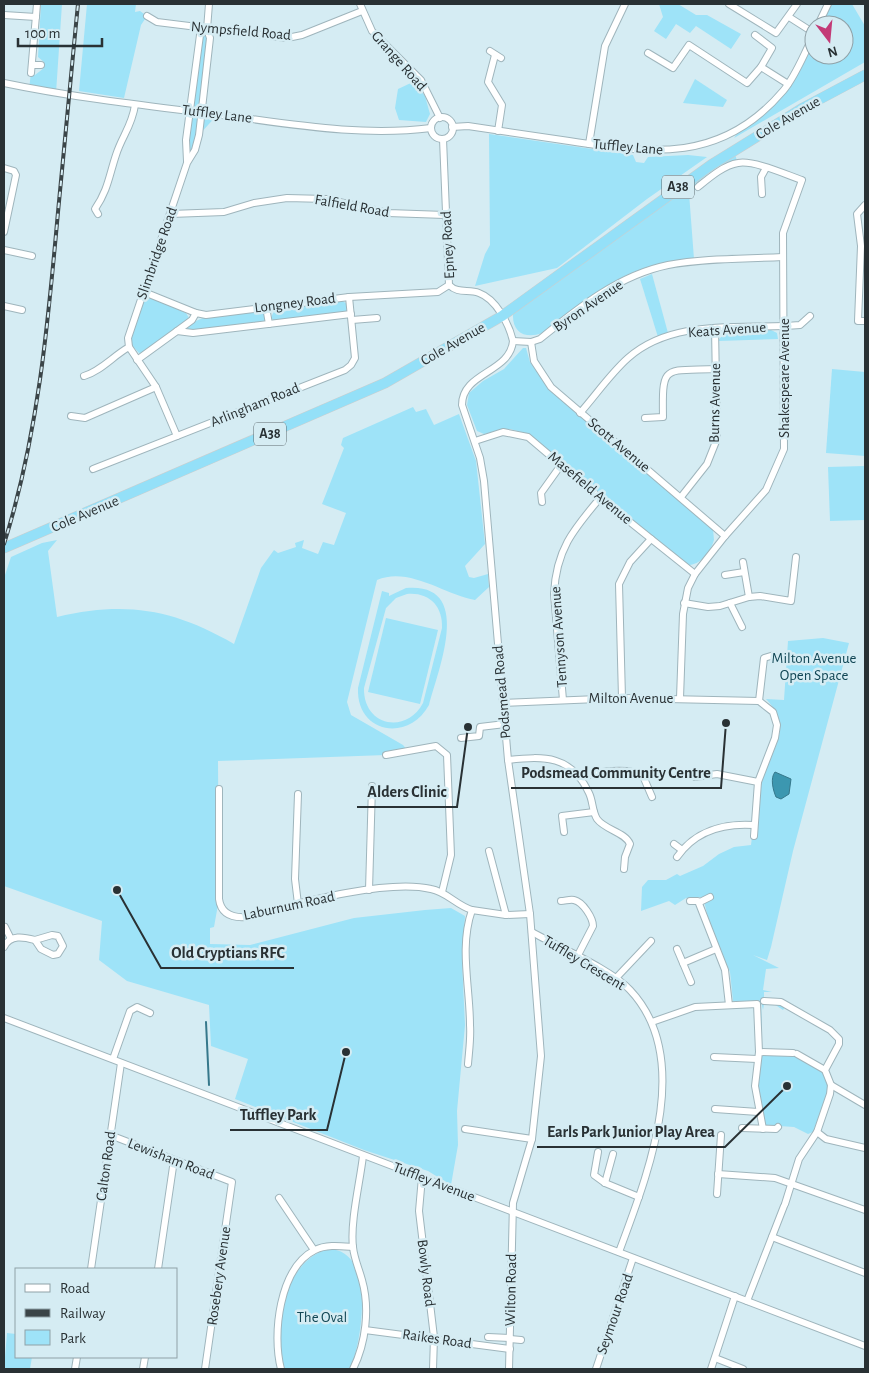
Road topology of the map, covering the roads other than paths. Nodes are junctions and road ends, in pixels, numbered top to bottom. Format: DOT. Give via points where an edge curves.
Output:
graph roads {
  1 [pos="37,4"];
  2 [pos="209,4"];
  3 [pos="625,4"];
  4 [pos="728,4"];
  5 [pos="797,4"];
  6 [pos="361,7"];
  7 [pos="4,15"];
  8 [pos="147,16"];
  9 [pos="36,17"];
  10 [pos="789,17"];
  11 [pos="804,27"];
  12 [pos="206,29"];
  13 [pos="755,35"];
  14 [pos="648,52"];
  15 [pos="804,53"];
  16 [pos="495,55"];
  17 [pos="32,65"];
  18 [pos="41,65"];
  19 [pos="761,67"];
  20 [pos="31,74"];
  21 [pos="865,75"];
  22 [pos="4,83"];
  23 [pos="788,84"];
  24 [pos="135,105"];
  25 [pos="191,111"];
  26 [pos="201,112"];
  27 [pos="440,118"];
  28 [pos="452,126"];
  29 [pos="431,128"];
  30 [pos="498,131"];
  31 [pos="443,139"];
  32 [pos="589,144"];
  33 [pos="187,162"];
  34 [pos="4,168"];
  35 [pos="766,168"];
  36 [pos="698,187"];
  37 [pos="762,194"];
  38 [pos="865,205"];
  39 [pos="95,211"];
  40 [pos="171,214"];
  41 [pos="445,215"];
  42 [pos="4,232"];
  43 [pos="863,245"];
  44 [pos="4,250"];
  45 [pos="32,256"];
  46 [pos="782,257"];
  47 [pos="862,274"];
  48 [pos="449,285"];
  49 [pos="144,292"];
  50 [pos="349,297"];
  51 [pos="4,306"];
  52 [pos="266,307"];
  53 [pos="22,310"];
  54 [pos="196,313"];
  55 [pos="502,316"];
  56 [pos="810,316"];
  57 [pos="352,317"];
  58 [pos="377,318"];
  59 [pos="865,321"];
  60 [pos="269,324"];
  61 [pos="784,326"];
  62 [pos="714,328"];
  63 [pos="177,331"];
  64 [pos="513,341"];
  65 [pos="531,342"];
  66 [pos="128,345"];
  67 [pos="137,360"];
  68 [pos="716,369"];
  69 [pos="84,376"];
  70 [pos="156,387"];
  71 [pos="580,413"];
  72 [pos="71,416"];
  73 [pos="645,418"];
  74 [pos="177,436"];
  75 [pos="475,441"];
  76 [pos="561,465"];
  77 [pos="93,469"];
  78 [pos="681,497"];
  79 [pos="600,498"];
  80 [pos="542,502"];
  81 [pos="726,536"];
  82 [pos="651,539"];
  83 [pos="4,548"];
  84 [pos="796,557"];
  85 [pos="743,562"];
  86 [pos="744,572"];
  87 [pos="695,574"];
  88 [pos="725,575"];
  89 [pos="749,597"];
  90 [pos="684,603"];
  91 [pos="730,603"];
  92 [pos="742,627"];
  93 [pos="774,655"];
  94 [pos="622,698"];
  95 [pos="680,698"];
  96 [pos="563,700"];
  97 [pos="759,701"];
  98 [pos="503,703"];
  99 [pos="505,724"];
  100 [pos="461,738"];
  101 [pos="386,755"];
  102 [pos="508,760"];
  103 [pos="649,772"];
  104 [pos="643,776"];
  105 [pos="695,777"];
  106 [pos="581,778"];
  107 [pos="758,782"];
  108 [pos="372,786"];
  109 [pos="219,790"];
  110 [pos="298,794"];
  111 [pos="652,797"];
  112 [pos="594,812"];
  113 [pos="754,825"];
  114 [pos="564,832"];
  115 [pos="754,836"];
  116 [pos="674,844"];
  117 [pos="682,850"];
  118 [pos="490,851"];
  119 [pos="677,857"];
  120 [pos="624,869"];
  121 [pos="369,890"];
  122 [pos="442,892"];
  123 [pos="710,897"];
  124 [pos="561,901"];
  125 [pos="690,901"];
  126 [pos="700,902"];
  127 [pos="298,904"];
  128 [pos="472,910"];
  129 [pos="530,914"];
  130 [pos="506,915"];
  131 [pos="5,927"];
  132 [pos="532,932"];
  133 [pos="11,939"];
  134 [pos="35,940"];
  135 [pos="651,941"];
  136 [pos="4,947"];
  137 [pos="677,949"];
  138 [pos="716,949"];
  139 [pos="578,957"];
  140 [pos="683,963"];
  141 [pos="616,978"];
  142 [pos="691,982"];
  143 [pos="764,1001"];
  144 [pos="729,1005"];
  145 [pos="477,1006"];
  146 [pos="469,1007"];
  147 [pos="150,1013"];
  148 [pos="4,1018"];
  149 [pos="652,1022"];
  150 [pos="758,1055"];
  151 [pos="714,1057"];
  152 [pos="113,1059"];
  153 [pos="121,1063"];
  154 [pos="468,1064"];
  155 [pos="825,1070"];
  156 [pos="831,1085"];
  157 [pos="865,1105"];
  158 [pos="715,1109"];
  159 [pos="758,1112"];
  160 [pos="778,1127"];
  161 [pos="742,1128"];
  162 [pos="465,1129"];
  163 [pos="763,1129"];
  164 [pos="817,1132"];
  165 [pos="110,1135"];
  166 [pos="721,1135"];
  167 [pos="532,1139"];
  168 [pos="865,1148"];
  169 [pos="598,1152"];
  170 [pos="613,1154"];
  171 [pos="363,1156"];
  172 [pos="174,1160"];
  173 [pos="718,1174"];
  174 [pos="422,1177"];
  175 [pos="232,1182"];
  176 [pos="605,1183"];
  177 [pos="791,1183"];
  178 [pos="717,1194"];
  179 [pos="639,1197"];
  180 [pos="279,1198"];
  181 [pos="865,1210"];
  182 [pos="512,1211"];
  183 [pos="772,1237"];
  184 [pos="353,1247"];
  185 [pos="314,1250"];
  186 [pos="619,1252"];
  187 [pos="633,1258"];
  188 [pos="91,1268"];
  189 [pos="158,1268"];
  190 [pos="865,1273"];
  191 [pos="735,1296"];
  192 [pos="747,1301"];
  193 [pos="364,1330"];
  194 [pos="434,1337"];
  195 [pos="488,1337"];
  196 [pos="510,1339"];
  197 [pos="521,1340"];
  198 [pos="865,1346"];
  199 [pos="510,1349"];
  200 [pos="715,1358"];
  201 [pos="205,1369"];
  202 [pos="281,1369"];
  203 [pos="353,1369"];
  204 [pos="433,1369"];
  205 [pos="509,1369"];
  206 [pos="596,1369"];
  207 [pos="711,1369"];
  208 [pos="743,1369"];
  1 -- 9 [label="street"];
  2 -- 12 [label="street"];
  3 -- 32 [label="street" via="606,46"];
  4 -- 10 [label="street" via="773,32 779,31"];
  5 -- 10 [label="street"];
  6 -- 12 [label="street, Nympsfield Road" via="302,35 287,38"];
  6 -- 27 [label="street, Grange Road" via="372,31 421,80"];
  7 -- 9 [label="street"];
  8 -- 12 [label="street, Nympsfield Road" via="157,22"];
  9 -- 17 [label="street"];
  10 -- 11 [label="street"];
  12 -- 25 [label="street, Slimbridge Road" via="200,35"];
  12 -- 26 [label="street, Slimbridge Road" via="210,38"];
  13 -- 19 [label="street" via="772,48"];
  14 -- 19 [label="street" via="673,68 688,45 747,83"];
  15 -- 23 [label="street, Tuffley Lane"];
  16 -- 30 [label="street" via="488,82 502,105"];
  17 -- 18 [label="street"];
  17 -- 20 [label="street"];
  19 -- 23 [label="street"];
  21 -- 55 [label="highway, Cole Avenue / A38" via="803,108 711,165"];
  22 -- 24 [label="street, Tuffley Lane"];
  23 -- 32 [label="street, Tuffley Lane" via="744,125 694,147 645,152"];
  24 -- 25 [label="street, Tuffley Lane"];
  24 -- 39 [label="street" via="132,124 117,153 107,190"];
  25 -- 26 [label="street, Tuffley Lane"];
  25 -- 33 [label="street, Slimbridge Road" via="186,140"];
  26 -- 29 [label="street, Tuffley Lane" via="388,132"];
  26 -- 33 [label="street, Slimbridge Road" via="195,150"];
  27 -- 28 [label="street" via="449,120"];
  27 -- 29 [label="street" via="433,122"];
  28 -- 30 [label="street, Tuffley Lane"];
  28 -- 31 [label="street" via="450,135"];
  29 -- 31 [label="street" via="434,136"];
  30 -- 32 [label="street, Tuffley Lane"];
  31 -- 41 [label="street, Epney Road"];
  33 -- 40 [label="street, Slimbridge Road"];
  34 -- 42 [label="street" via="16,175"];
  35 -- 36 [label="street" via="738,162"];
  35 -- 37 [label="street" via="761,177"];
  35 -- 46 [label="street, Shakespeare Avenue" via="802,180 786,221"];
  38 -- 43 [label="street" via="857,214"];
  40 -- 41 [label="street, Falfield Road" via="224,212 287,198 326,199 388,213"];
  40 -- 49 [label="street, Slimbridge Road"];
  41 -- 48 [label="street, Epney Road"];
  43 -- 47 [label="street"];
  44 -- 45 [label="street"];
  46 -- 61 [label="street, Shakespeare Avenue"];
  46 -- 65 [label="street, Byron Avenue" via="694,262 651,270 614,285 540,339"];
  47 -- 59 [label="street" via="858,321"];
  48 -- 50 [label="street, Longney Road" via="438,292"];
  48 -- 55 [label="street, Epney Road" via="453,289 485,296"];
  49 -- 54 [label="street, Longney Road"];
  49 -- 66 [label="street, Slimbridge Road"];
  50 -- 52 [label="street, Longney Road"];
  50 -- 57 [label="street, Arlingham Road"];
  51 -- 53 [label="street"];
  52 -- 54 [label="street, Longney Road"];
  52 -- 60 [label="street"];
  54 -- 63 [label="street"];
  55 -- 64 [label="street"];
  55 -- 83 [label="highway, Cole Avenue / A38" via="385,383"];
  56 -- 61 [label="street, Keats Avenue" via="800,325"];
  57 -- 58 [label="street"];
  57 -- 60 [label="street"];
  57 -- 74 [label="street, Arlingham Road" via="355,358 345,370"];
  60 -- 63 [label="street" via="193,333"];
  61 -- 62 [label="street, Keats Avenue"];
  61 -- 81 [label="street, Shakespeare Avenue" via="784,449 766,490"];
  62 -- 68 [label="street, Burns Avenue"];
  62 -- 71 [label="street, Keats Avenue" via="685,331 643,347 628,358"];
  63 -- 67 [label="street"];
  64 -- 65 [label="street"];
  64 -- 75 [label="street, Podsmead Road" via="507,358 471,384 462,399 464,414"];
  65 -- 71 [label="street, Scott Avenue" via="534,361 551,387"];
  66 -- 67 [label="street"];
  66 -- 69 [label="street" via="98,372"];
  67 -- 70 [label="street"];
  68 -- 73 [label="street" via="676,370 667,375 663,383 663,417"];
  68 -- 78 [label="street, Burns Avenue" via="718,429 715,448 707,464"];
  70 -- 72 [label="street" via="85,418"];
  70 -- 74 [label="street"];
  71 -- 78 [label="street, Scott Avenue"];
  74 -- 77 [label="street, Arlingham Road"];
  75 -- 76 [label="street, Masefield Avenue" via="511,432 528,437"];
  75 -- 98 [label="street, Podsmead Road" via="486,499"];
  76 -- 79 [label="street, Masefield Avenue"];
  76 -- 80 [label="street" via="541,493"];
  78 -- 81 [label="street, Scott Avenue"];
  79 -- 82 [label="street, Masefield Avenue"];
  79 -- 96 [label="street, Tennyson Avenue" via="572,532 555,578"];
  81 -- 87 [label="street, Shakespeare Avenue"];
  82 -- 87 [label="street, Masefield Avenue"];
  82 -- 94 [label="street" via="630,562 619,584"];
  84 -- 89 [label="street" via="791,602"];
  85 -- 86 [label="street"];
  86 -- 88 [label="street"];
  86 -- 89 [label="street"];
  87 -- 90 [label="street, Shakespeare Avenue"];
  89 -- 91 [label="street"];
  90 -- 91 [label="street" via="708,607"];
  90 -- 95 [label="street, Shakespeare Avenue"];
  91 -- 92 [label="street"];
  93 -- 97 [label="street" via="764,658"];
  94 -- 95 [label="street, Milton Avenue"];
  94 -- 96 [label="street, Milton Avenue"];
  95 -- 97 [label="street, Milton Avenue"];
  96 -- 98 [label="street, Milton Avenue"];
  97 -- 107 [label="street" via="773,712 777,724"];
  98 -- 99 [label="street, Podsmead Road"];
  99 -- 100 [label="street" via="480,727 479,736"];
  99 -- 102 [label="street, Podsmead Road"];
  101 -- 122 [label="street" via="436,746 447,754 451,855"];
  102 -- 106 [label="street" via="550,759 563,763"];
  102 -- 129 [label="street, Podsmead Road"];
  103 -- 104 [label="street"];
  104 -- 106 [label="street" via="631,771 600,771"];
  104 -- 111 [label="street"];
  105 -- 107 [label="street" via="717,774"];
  106 -- 112 [label="street"];
  107 -- 113 [label="street"];
  108 -- 121 [label="street"];
  109 -- 127 [label="street, Laburnum Road" via="219,899 223,910 239,918"];
  110 -- 127 [label="street" via="295,879"];
  112 -- 114 [label="street" via="562,816"];
  112 -- 120 [label="street" via="606,828 628,840 630,844 624,858"];
  113 -- 115 [label="street"];
  113 -- 117 [label="street" via="727,825 694,837"];
  116 -- 117 [label="street"];
  117 -- 119 [label="street"];
  118 -- 130 [label="street"];
  121 -- 122 [label="street, Laburnum Road" via="410,886"];
  121 -- 127 [label="street, Laburnum Road"];
  122 -- 128 [label="street, Laburnum Road" via="462,907"];
  123 -- 126 [label="street"];
  124 -- 139 [label="street" via="578,902 593,922"];
  125 -- 126 [label="street"];
  126 -- 138 [label="street"];
  128 -- 130 [label="street"];
  128 -- 146 [label="street" via="466,962"];
  129 -- 130 [label="street"];
  129 -- 132 [label="street, Podsmead Road"];
  131 -- 133 [label="street"];
  132 -- 139 [label="street, Tuffley Crescent"];
  132 -- 167 [label="street, Podsmead Road" via="541,1056"];
  133 -- 134 [label="street"];
  133 -- 136 [label="street"];
  135 -- 141 [label="street"];
  137 -- 140 [label="street"];
  138 -- 140 [label="street"];
  138 -- 144 [label="street" via="727,977"];
  139 -- 141 [label="street, Tuffley Crescent"];
  140 -- 142 [label="street"];
  141 -- 149 [label="street, Tuffley Crescent" via="630,990"];
  143 -- 155 [label="street" via="781,1002 837,1034 839,1044"];
  144 -- 149 [label="street" via="695,1007"];
  144 -- 150 [label="street" via="757,1004"];
  145 -- 146 [label="street"];
  146 -- 154 [label="street"];
  147 -- 152 [label="street" via="137,1008 130,1011"];
  148 -- 152 [label="street, Tuffley Avenue"];
  149 -- 179 [label="street, Tuffley Crescent" via="660,1056 660,1111 652,1159"];
  150 -- 151 [label="street"];
  150 -- 155 [label="street" via="795,1054"];
  150 -- 159 [label="street" via="755,1074"];
  152 -- 153 [label="street, Tuffley Avenue"];
  153 -- 165 [label="street, Calton Road"];
  153 -- 171 [label="street, Tuffley Avenue"];
  155 -- 156 [label="street"];
  156 -- 157 [label="street"];
  156 -- 164 [label="street"];
  158 -- 159 [label="street"];
  159 -- 163 [label="street"];
  160 -- 163 [label="street"];
  161 -- 163 [label="street"];
  162 -- 167 [label="street"];
  164 -- 168 [label="street" via="826,1139"];
  164 -- 177 [label="street" via="804,1149"];
  165 -- 172 [label="street, Lewisham Road"];
  165 -- 188 [label="street, Calton Road"];
  166 -- 173 [label="street"];
  167 -- 182 [label="street, Podsmead Road"];
  169 -- 176 [label="street" via="594,1175"];
  170 -- 176 [label="street"];
  171 -- 174 [label="street, Tuffley Avenue"];
  171 -- 184 [label="street" via="352,1232"];
  172 -- 175 [label="street, Lewisham Road"];
  172 -- 189 [label="street"];
  173 -- 177 [label="street" via="764,1177"];
  173 -- 178 [label="street"];
  174 -- 182 [label="street, Tuffley Avenue"];
  174 -- 194 [label="street, Bowly Road" via="419,1211"];
  175 -- 201 [label="street, Rosebery Avenue"];
  176 -- 179 [label="street"];
  177 -- 181 [label="street"];
  177 -- 183 [label="street"];
  179 -- 186 [label="street, Tuffley Crescent"];
  180 -- 185 [label="street"];
  182 -- 186 [label="street, Tuffley Avenue"];
  182 -- 196 [label="street, Wilton Road"];
  183 -- 190 [label="street"];
  183 -- 192 [label="street"];
  184 -- 185 [label="street" via="327,1246"];
  184 -- 193 [label="street" via="364,1290"];
  185 -- 202 [label="street" via="298,1265 281,1302 276,1342"];
  186 -- 187 [label="street, Tuffley Avenue"];
  187 -- 191 [label="street, Tuffley Avenue"];
  187 -- 206 [label="street, Seymour Road"];
  191 -- 192 [label="street, Tuffley Avenue"];
  191 -- 200 [label="street"];
  192 -- 198 [label="street, Tuffley Avenue"];
  193 -- 194 [label="street, Raikes Road"];
  193 -- 203 [label="street"];
  194 -- 199 [label="street, Raikes Road"];
  194 -- 204 [label="street, Bowly Road"];
  195 -- 196 [label="street"];
  196 -- 197 [label="street"];
  196 -- 199 [label="street, Wilton Road"];
  199 -- 205 [label="street, Wilton Road"];
  200 -- 207 [label="street"];
  200 -- 208 [label="street"];
}
